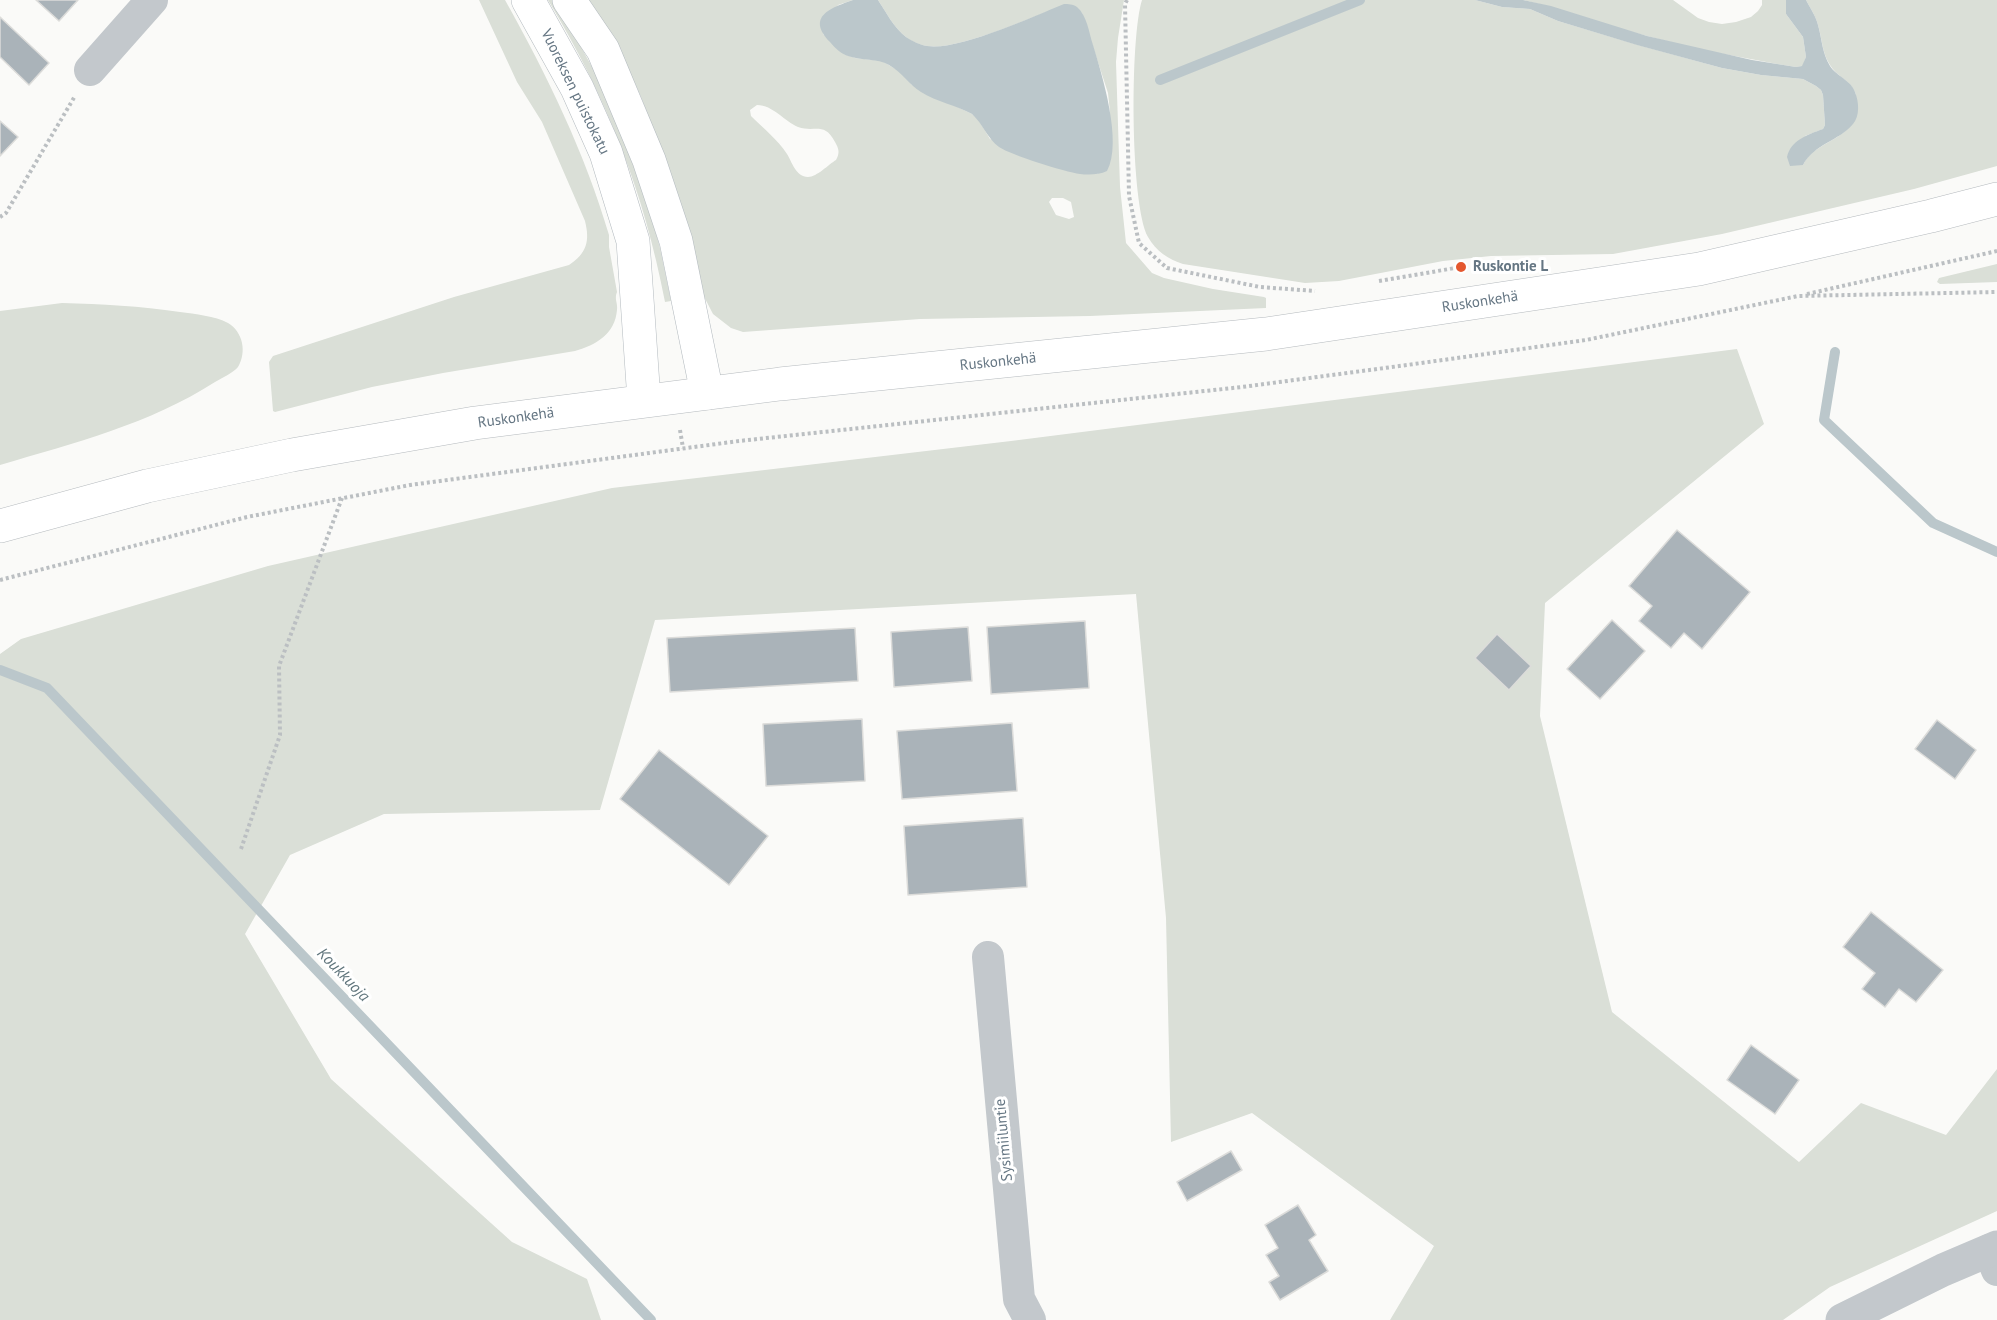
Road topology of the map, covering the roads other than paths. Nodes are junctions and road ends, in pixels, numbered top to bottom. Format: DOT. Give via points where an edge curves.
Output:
graph roads {
  1 [pos="152,0"];
  2 [pos="528,0"];
  3 [pos="569,0"];
  4 [pos="90,70"];
  5 [pos="1997,199"];
  6 [pos="707,393"];
  7 [pos="644,400"];
  8 [pos="0,526"];
  9 [pos="988,957"];
  10 [pos="1994,1256"];
  11 [pos="1030,1320"];
  12 [pos="1842,1320"];
  1 -- 4 [label="street"];
  2 -- 7 [label="main road, Vuoreksen puistokatu" via="577,88 606,153 633,241"];
  3 -- 6 [label="main road" via="603,50 649,160 676,241"];
  5 -- 6 [label="main road, Ruskonkehä" via="1698,268 1299,329"];
  6 -- 7 [label="main road, Ruskonkehä"];
  7 -- 8 [label="main road, Ruskonkehä" via="475,423 292,455 147,486"];
  9 -- 11 [label="street, Sysimiiluntie" via="1019,1299"];
  10 -- 12 [label="street" via="1943,1270"];
}
